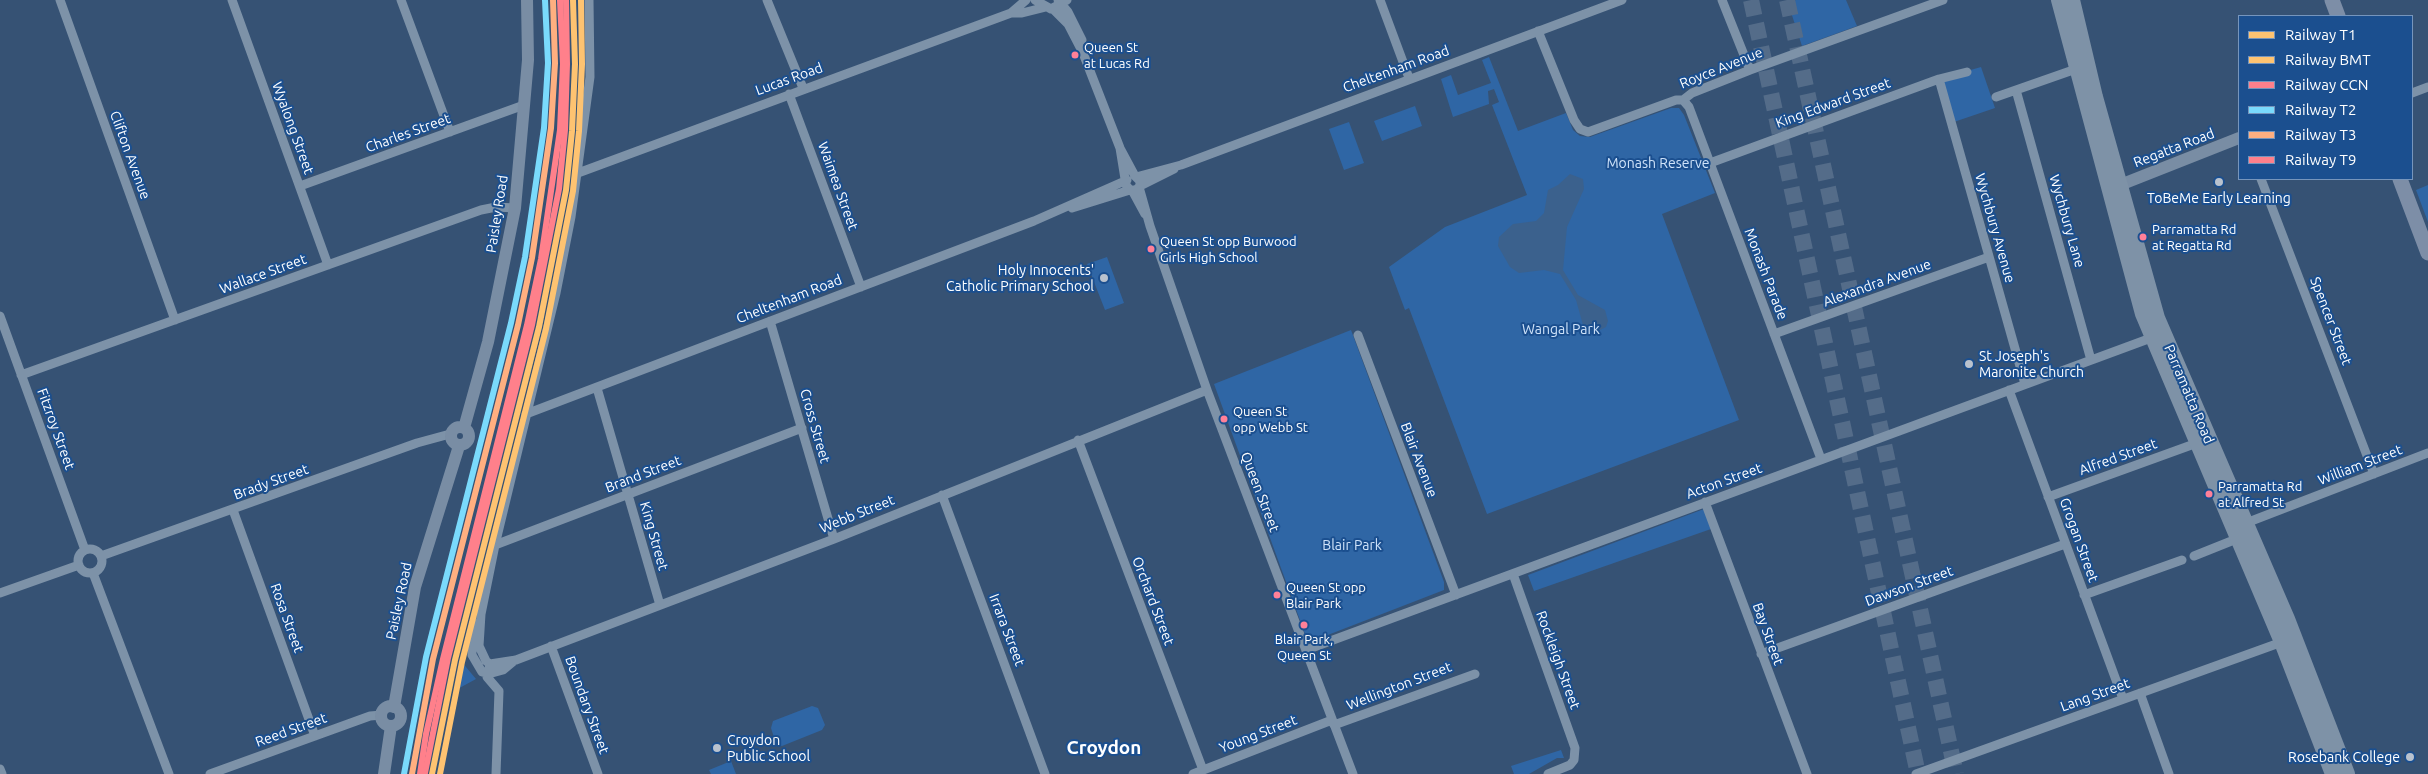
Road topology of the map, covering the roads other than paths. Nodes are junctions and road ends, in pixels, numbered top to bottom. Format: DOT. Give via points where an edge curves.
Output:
graph roads {
  1 [pos="60,0"];
  2 [pos="232,0"];
  3 [pos="401,0"];
  4 [pos="527,0"];
  5 [pos="589,0"];
  6 [pos="767,0"];
  7 [pos="1026,0"];
  8 [pos="1034,0"];
  9 [pos="1380,0"];
  10 [pos="1622,0"];
  11 [pos="1722,0"];
  12 [pos="1944,0"];
  13 [pos="2059,0"];
  14 [pos="2072,0"];
  15 [pos="2332,0"];
  16 [pos="1057,4"];
  17 [pos="1011,13"];
  18 [pos="2338,15"];
  19 [pos="1538,31"];
  20 [pos="2076,69"];
  21 [pos="1750,70"];
  22 [pos="1967,72"];
  23 [pos="1409,78"];
  24 [pos="1939,79"];
  25 [pos="2428,87"];
  26 [pos="803,88"];
  27 [pos="2016,90"];
  28 [pos="2413,93"];
  29 [pos="789,94"];
  30 [pos="1996,97"];
  31 [pos="1683,100"];
  32 [pos="524,105"];
  33 [pos="450,132"];
  34 [pos="2238,138"];
  35 [pos="1710,163"];
  36 [pos="578,173"];
  37 [pos="2261,180"];
  38 [pos="2400,180"];
  39 [pos="1133,183"];
  40 [pos="2120,185"];
  41 [pos="300,186"];
  42 [pos="515,208"];
  43 [pos="2428,253"];
  44 [pos="1989,257"];
  45 [pos="328,265"];
  46 [pos="860,287"];
  47 [pos="0,316"];
  48 [pos="175,320"];
  49 [pos="770,321"];
  50 [pos="1774,334"];
  51 [pos="1358,335"];
  52 [pos="2152,338"];
  53 [pos="2091,360"];
  54 [pos="21,375"];
  55 [pos="2024,384"];
  56 [pos="597,388"];
  57 [pos="1207,390"];
  58 [pos="2009,390"];
  59 [pos="526,414"];
  60 [pos="464,428"];
  61 [pos="802,428"];
  62 [pos="450,434"];
  63 [pos="1078,440"];
  64 [pos="2197,444"];
  65 [pos="459,446"];
  66 [pos="2428,453"];
  67 [pos="1821,460"];
  68 [pos="2374,474"];
  69 [pos="628,494"];
  70 [pos="942,495"];
  71 [pos="2048,497"];
  72 [pos="1705,502"];
  73 [pos="234,510"];
  74 [pos="2242,531"];
  75 [pos="834,539"];
  76 [pos="2066,544"];
  77 [pos="495,545"];
  78 [pos="86,550"];
  79 [pos="101,556"];
  80 [pos="2194,556"];
  81 [pos="2182,560"];
  82 [pos="79,565"];
  83 [pos="93,573"];
  84 [pos="1513,574"];
  85 [pos="0,593"];
  86 [pos="1456,595"];
  87 [pos="2084,595"];
  88 [pos="660,604"];
  89 [pos="2282,642"];
  90 [pos="551,646"];
  91 [pos="1306,650"];
  92 [pos="1761,654"];
  93 [pos="488,669"];
  94 [pos="1474,674"];
  95 [pos="2140,693"];
  96 [pos="2123,699"];
  97 [pos="394,707"];
  98 [pos="382,715"];
  99 [pos="1333,722"];
  100 [pos="391,726"];
  101 [pos="315,736"];
  102 [pos="0,769"];
  103 [pos="1203,770"];
  104 [pos="2,774"];
  105 [pos="169,774"];
  106 [pos="210,774"];
  107 [pos="384,774"];
  108 [pos="496,774"];
  109 [pos="598,774"];
  110 [pos="1045,774"];
  111 [pos="1193,774"];
  112 [pos="1353,774"];
  113 [pos="1548,774"];
  114 [pos="1807,774"];
  115 [pos="1916,774"];
  116 [pos="2169,774"];
  117 [pos="2333,774"];
  118 [pos="2348,774"];
  1 -- 48 [label="street, Clifton Avenue"];
  2 -- 41 [label="street, Wyalong Street"];
  3 -- 33 [label="street"];
  4 -- 32 [label="main road, Paisley Road"];
  5 -- 36 [label="street" via="590,77"];
  6 -- 26 [label="street"];
  7 -- 17 [label="street, Lucas Road"];
  8 -- 16 [label="street, Queen Street"];
  9 -- 23 [label="street"];
  10 -- 19 [label="street, Cheltenham Road"];
  11 -- 21 [label="street"];
  12 -- 21 [label="street, Royce Avenue"];
  13 -- 20 [label="highway, Parramatta Road"];
  14 -- 40 [label="highway, Parramatta Road"];
  15 -- 18 [label="main road"];
  16 -- 17 [label="street, Lucas Road"];
  16 -- 39 [label="street, Queen Street" via="1083,53"];
  17 -- 26 [label="street, Lucas Road"];
  19 -- 23 [label="street, Cheltenham Road"];
  19 -- 31 [label="street, Royce Avenue" via="1580,129 1593,131"];
  20 -- 27 [label="street"];
  20 -- 52 [label="highway, Parramatta Road"];
  21 -- 31 [label="street, Royce Avenue" via="1692,93"];
  22 -- 24 [label="street, King Edward Street"];
  23 -- 39 [label="street, Cheltenham Road"];
  24 -- 35 [label="street, King Edward Street"];
  24 -- 44 [label="street, Wychbury Avenue"];
  25 -- 28 [label="street"];
  26 -- 29 [label="street, Lucas Road"];
  27 -- 30 [label="street"];
  27 -- 53 [label="street, Wychbury Lane"];
  29 -- 36 [label="street, Lucas Road"];
  29 -- 46 [label="street, Waimea Street"];
  31 -- 35 [label="street, Monash Parade"];
  32 -- 33 [label="street, Charles Street"];
  32 -- 42 [label="main road, Paisley Road"];
  33 -- 41 [label="street, Charles Street"];
  34 -- 40 [label="main road, Regatta Road"];
  35 -- 50 [label="street, Monash Parade"];
  36 -- 59 [label="street" via="556,294"];
  37 -- 68 [label="street, Spencer Street"];
  38 -- 43 [label="main road"];
  39 -- 46 [label="street, Cheltenham Road"];
  39 -- 57 [label="street, Queen Street"];
  40 -- 74 [label="highway, Parramatta Road" via="2157,318"];
  41 -- 45 [label="street, Wyalong Street"];
  42 -- 45 [label="street, Wallace Street" via="496,206 481,210"];
  42 -- 60 [label="main road, Paisley Road" via="488,342"];
  44 -- 50 [label="street, Alexandra Avenue"];
  44 -- 55 [label="street, Wychbury Avenue"];
  45 -- 48 [label="street, Wallace Street"];
  46 -- 49 [label="street, Cheltenham Road"];
  47 -- 54 [label="street, Fitzroy Street"];
  48 -- 54 [label="street, Wallace Street"];
  49 -- 56 [label="street, Cheltenham Road"];
  49 -- 61 [label="street, Cross Street"];
  50 -- 67 [label="street, Monash Parade"];
  51 -- 86 [label="street, Blair Avenue"];
  52 -- 53 [label="street, Acton Street"];
  52 -- 64 [label="highway, Parramatta Road"];
  53 -- 55 [label="street, Acton Street"];
  54 -- 78 [label="street, Fitzroy Street"];
  55 -- 58 [label="street, Acton Street"];
  56 -- 59 [label="street, Cheltenham Road"];
  56 -- 69 [label="street, King Street"];
  57 -- 63 [label="street, Webb Street"];
  57 -- 91 [label="street, Queen Street"];
  58 -- 67 [label="street, Acton Street"];
  58 -- 71 [label="street, Grogan Street"];
  59 -- 77 [label="street"];
  60 -- 62 [label="main road" via="457,427"];
  60 -- 65 [label="main road" via="469,438 467,443"];
  61 -- 69 [label="street, Brand Street"];
  61 -- 75 [label="street, Cross Street"];
  62 -- 65 [label="main road" via="453,443"];
  62 -- 73 [label="street, Brady Street"];
  63 -- 70 [label="street, Webb Street"];
  63 -- 103 [label="street, Orchard Street"];
  64 -- 71 [label="street, Alfred Street"];
  64 -- 74 [label="highway, Parramatta Road"];
  65 -- 97 [label="main road, Paisley Road" via="415,587"];
  66 -- 68 [label="street, William Street"];
  67 -- 72 [label="street, Acton Street"];
  68 -- 74 [label="street, William Street"];
  69 -- 77 [label="street, Brand Street"];
  69 -- 88 [label="street, King Street"];
  70 -- 75 [label="street, Webb Street"];
  70 -- 110 [label="street, Irrara Street"];
  71 -- 76 [label="street, Grogan Street"];
  72 -- 84 [label="street, Acton Street"];
  72 -- 92 [label="street, Bay Street"];
  73 -- 79 [label="street, Brady Street"];
  73 -- 101 [label="street, Rosa Street"];
  74 -- 80 [label="street, William Street"];
  74 -- 89 [label="highway, Parramatta Road"];
  74 -- 118 [label="highway, Parramatta Road" via="2287,619"];
  75 -- 88 [label="street, Webb Street"];
  76 -- 87 [label="street, Grogan Street"];
  76 -- 92 [label="street, Dawson Street"];
  77 -- 93 [label="street" via="482,614 472,637 475,661 482,672"];
  78 -- 79 [label="street" via="96,551"];
  78 -- 82 [label="street" via="79,556"];
  79 -- 83 [label="street" via="102,564"];
  81 -- 87 [label="street"];
  82 -- 83 [label="street" via="86,573"];
  82 -- 85 [label="street"];
  83 -- 105 [label="street"];
  84 -- 86 [label="street, Acton Street"];
  84 -- 113 [label="street, Rockleigh Street" via="1575,748 1576,755 1570,765"];
  86 -- 91 [label="street, Acton Street"];
  87 -- 96 [label="street, Grogan Street"];
  88 -- 90 [label="street, Webb Street"];
  89 -- 95 [label="street, Lang Street"];
  89 -- 117 [label="highway, Parramatta Road"];
  90 -- 93 [label="street, Webb Street" via="516,660 503,670"];
  90 -- 109 [label="street, Boundary Street"];
  91 -- 99 [label="street, Queen Street"];
  92 -- 114 [label="street, Bay Street"];
  93 -- 108 [label="street" via="487,677 499,691"];
  94 -- 99 [label="street, Wellington Street"];
  95 -- 96 [label="street, Lang Street"];
  95 -- 116 [label="street"];
  96 -- 115 [label="street, Lang Street"];
  97 -- 98 [label="main road" via="387,707"];
  97 -- 100 [label="main road" via="401,718"];
  98 -- 100 [label="main road" via="384,722"];
  98 -- 101 [label="street, Reed Street" via="370,716"];
  99 -- 103 [label="street, Young Street"];
  99 -- 112 [label="street, Queen Street"];
  100 -- 107 [label="main road"];
  101 -- 106 [label="street, Reed Street"];
  102 -- 104 [label="street"];
  103 -- 111 [label="street, Young Street"];
}
